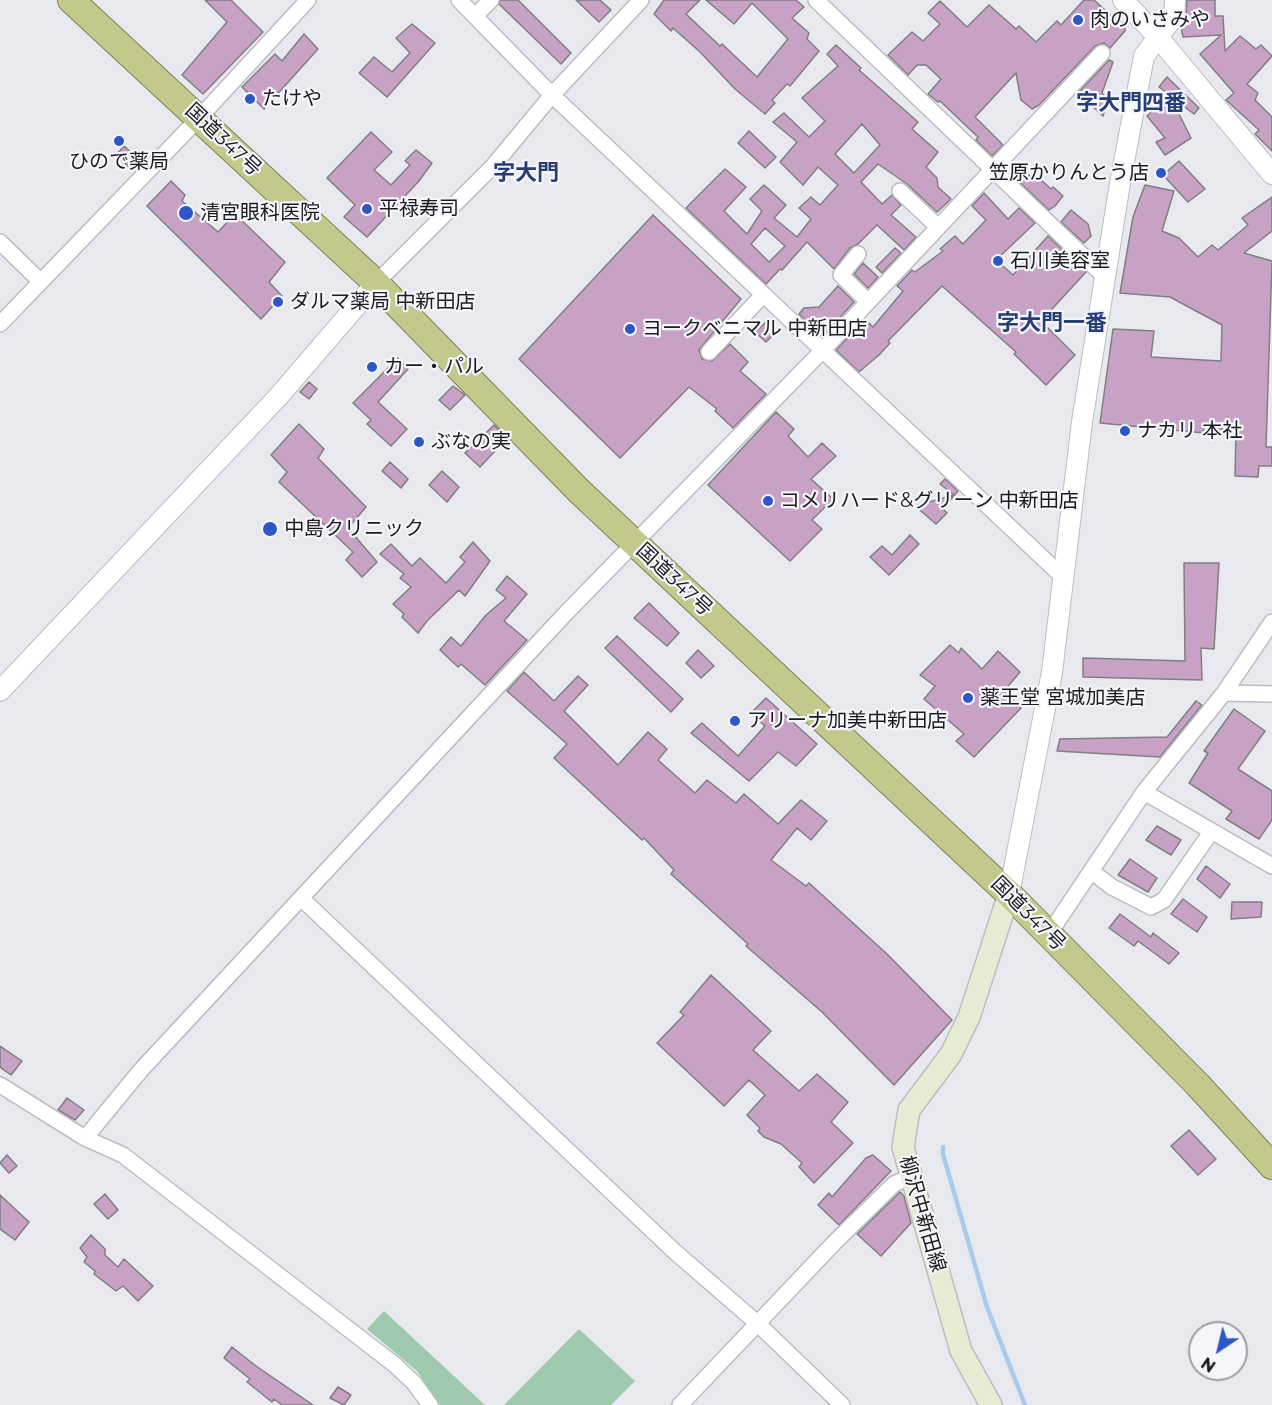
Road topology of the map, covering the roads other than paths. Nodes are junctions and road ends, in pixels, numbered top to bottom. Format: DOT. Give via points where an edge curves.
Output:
graph roads {
  1 [pos="71,0"];
  2 [pos="308,0"];
  3 [pos="459,0"];
  4 [pos="490,0"];
  5 [pos="641,0"];
  6 [pos="816,0"];
  7 [pos="1123,0"];
  8 [pos="1175,0"];
  9 [pos="475,16"];
  10 [pos="1157,36"];
  11 [pos="1102,53"];
  12 [pos="552,95"];
  13 [pos="199,117"];
  14 [pos="994,169"];
  15 [pos="1272,174"];
  16 [pos="900,191"];
  17 [pos="938,226"];
  18 [pos="0,243"];
  19 [pos="858,254"];
  20 [pos="1105,277"];
  21 [pos="40,281"];
  22 [pos="376,284"];
  23 [pos="763,295"];
  24 [pos="868,302"];
  25 [pos="0,324"];
  26 [pos="823,350"];
  27 [pos="709,352"];
  28 [pos="635,543"];
  29 [pos="1064,578"];
  30 [pos="1272,621"];
  31 [pos="0,691"];
  32 [pos="1224,693"];
  33 [pos="1272,694"];
  34 [pos="1144,792"];
  35 [pos="1211,832"];
  36 [pos="1272,866"];
  37 [pos="1091,871"];
  38 [pos="1009,894"];
  39 [pos="301,898"];
  40 [pos="1049,934"];
  41 [pos="0,1085"];
  42 [pos="85,1138"];
  43 [pos="1272,1166"];
  44 [pos="912,1176"];
  45 [pos="757,1323"];
  46 [pos="430,1405"];
  47 [pos="680,1405"];
  48 [pos="842,1405"];
  49 [pos="991,1405"];
  1 -- 13 [label="highway, 国道347号"];
  2 -- 13 [label="street"];
  3 -- 9 [label="street"];
  4 -- 9 [label="street"];
  5 -- 12 [label="street"];
  6 -- 14 [label="street"];
  7 -- 10 [label="street"];
  8 -- 10 [label="street" via="1174,16"];
  9 -- 12 [label="street"];
  10 -- 15 [label="street"];
  10 -- 20 [label="street" via="1144,56"];
  11 -- 14 [label="street"];
  12 -- 22 [label="street" via="493,166"];
  12 -- 23 [label="street"];
  13 -- 21 [label="street"];
  13 -- 22 [label="highway, 国道347号"];
  14 -- 17 [label="street"];
  14 -- 20 [label="street"];
  16 -- 17 [label="street"];
  17 -- 24 [label="street"];
  18 -- 21 [label="street"];
  19 -- 24 [label="street" via="841,274"];
  20 -- 29 [label="street" via="1082,422"];
  21 -- 25 [label="street"];
  22 -- 28 [label="highway, 国道347号"];
  22 -- 31 [label="street" via="278,397"];
  23 -- 26 [label="street"];
  23 -- 27 [label="street"];
  24 -- 26 [label="street"];
  26 -- 28 [label="street"];
  26 -- 29 [label="street"];
  28 -- 38 [label="highway, 国道347号"];
  28 -- 39 [label="street"];
  29 -- 38 [label="street" via="1048,694"];
  30 -- 32 [label="street"];
  32 -- 33 [label="street"];
  32 -- 34 [label="street"];
  34 -- 35 [label="street"];
  34 -- 37 [label="street"];
  35 -- 36 [label="street"];
  35 -- 37 [label="street" via="1164,900 1151,907"];
  37 -- 40 [label="street"];
  38 -- 40 [label="highway, 国道347号"];
  38 -- 44 [label="main road, 柳沢中新田線" via="969,1017 951,1053 909,1110 903,1146"];
  39 -- 42 [label="street" via="141,1070"];
  39 -- 45 [label="street" via="674,1251"];
  40 -- 43 [label="highway, 国道347号"];
  41 -- 42 [label="street"];
  42 -- 46 [label="street" via="123,1155 386,1357 414,1383"];
  44 -- 45 [label="street" via="894,1184"];
  44 -- 49 [label="main road, 柳沢中新田線" via="962,1351"];
  45 -- 47 [label="street"];
  45 -- 48 [label="street"];
}
